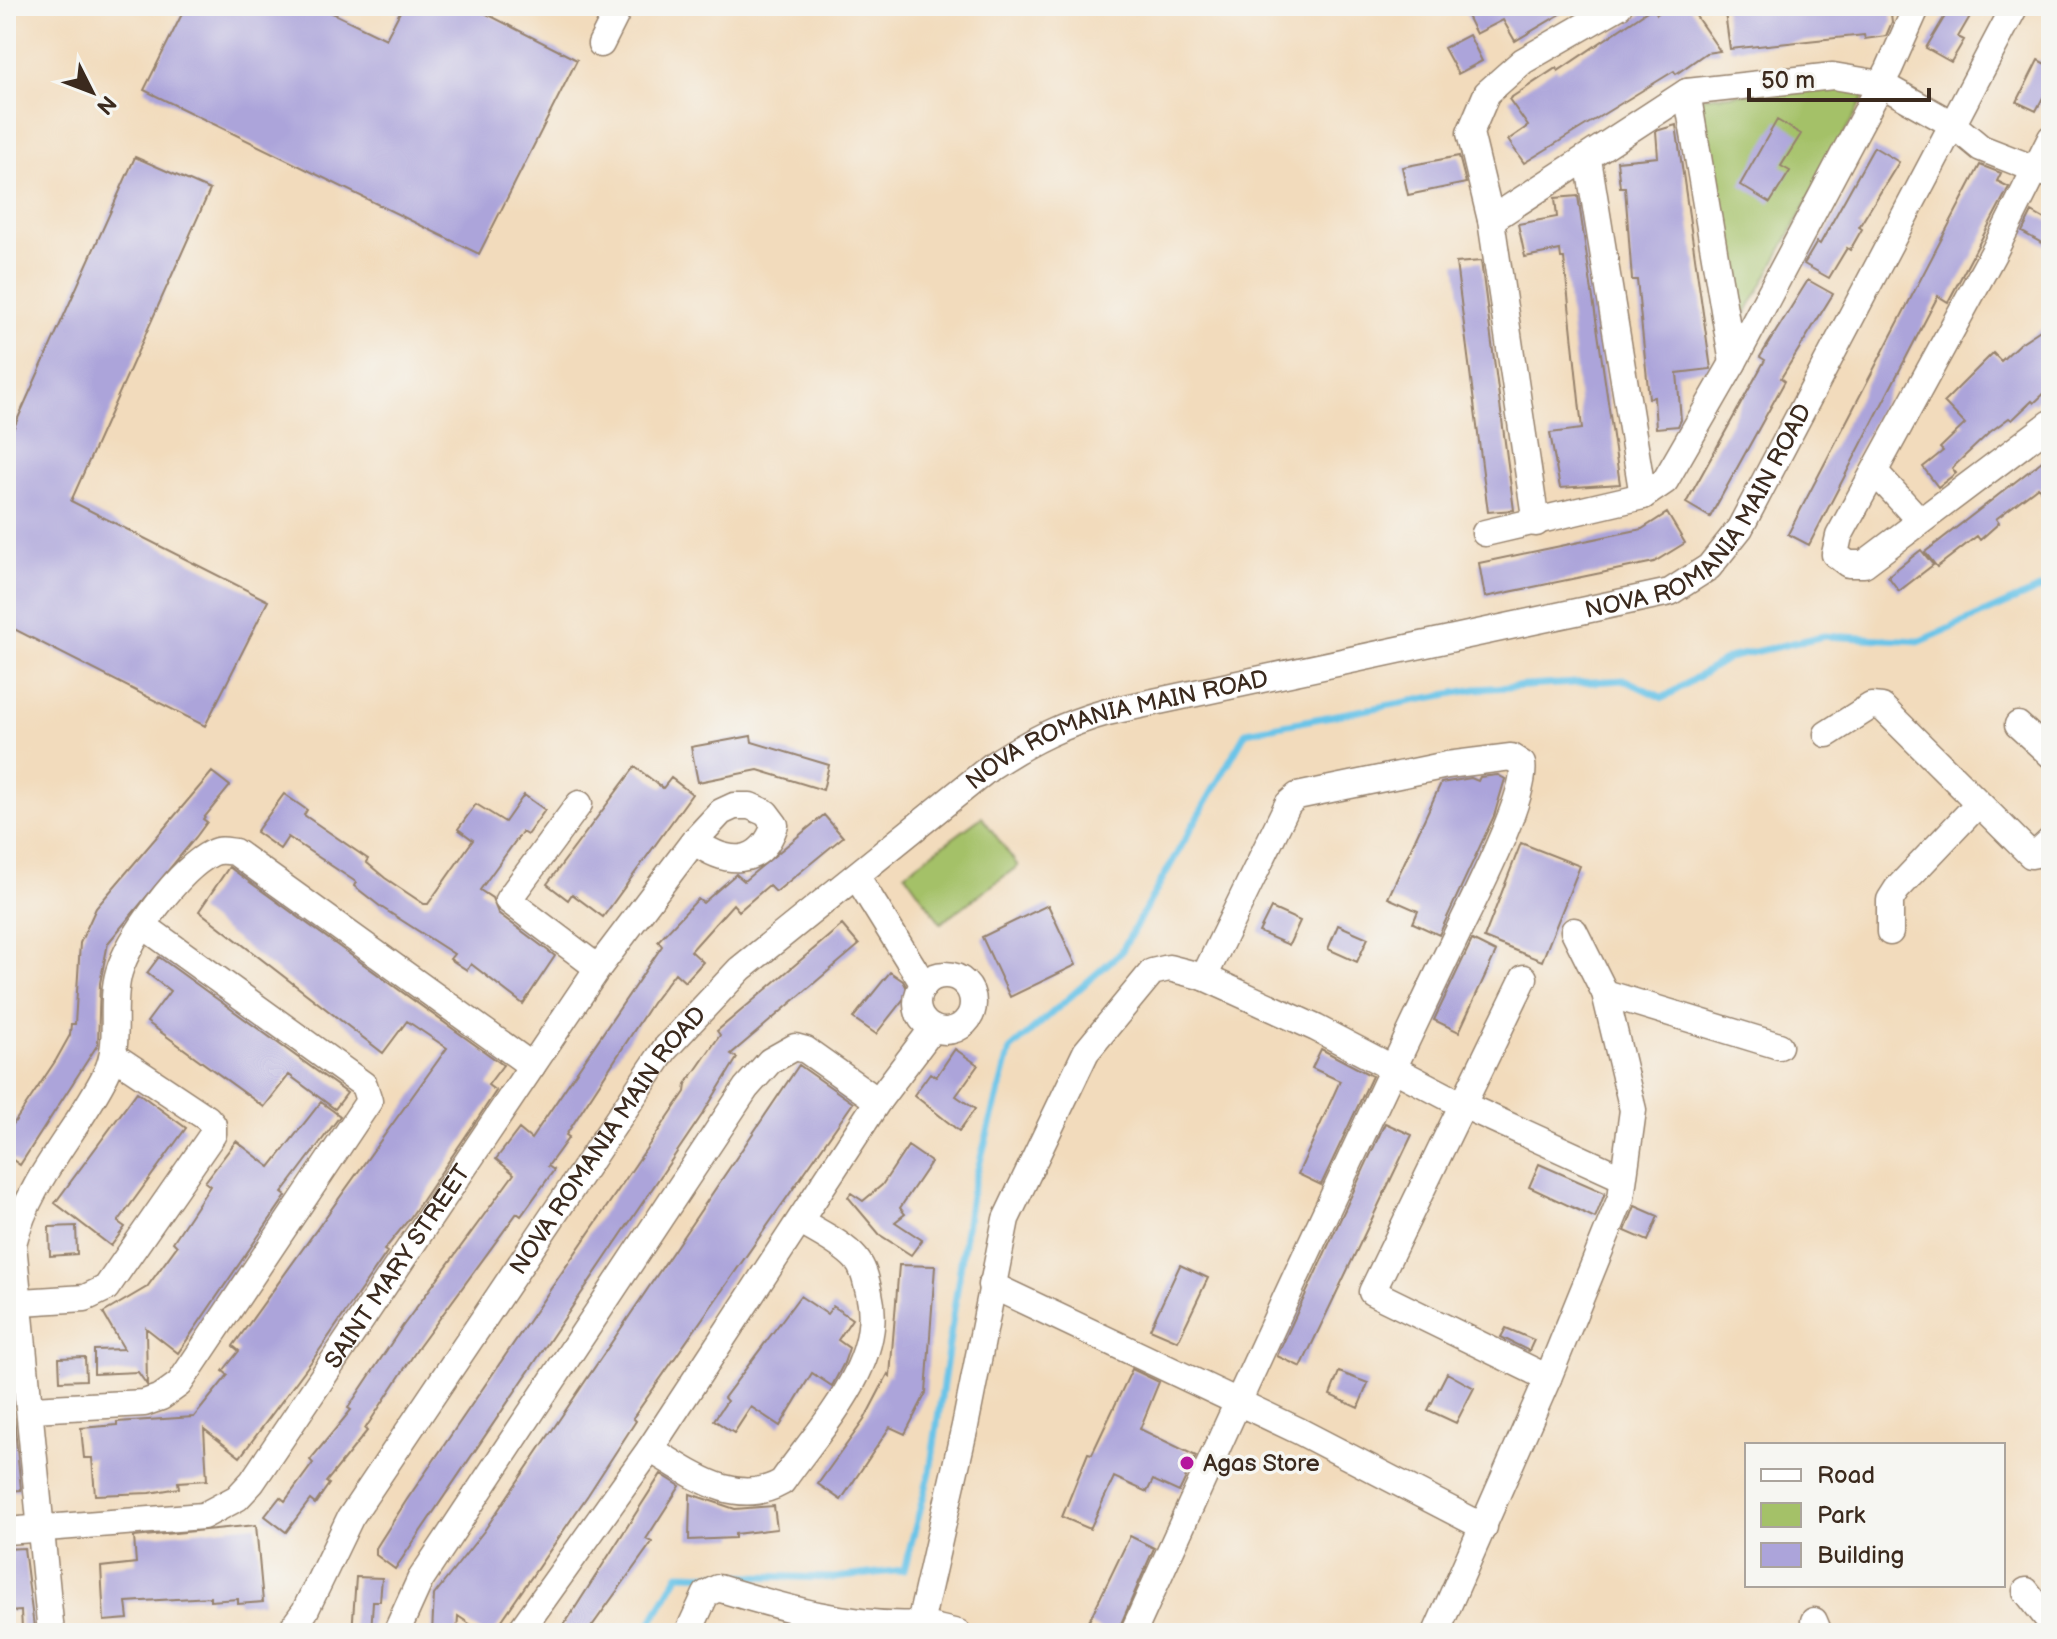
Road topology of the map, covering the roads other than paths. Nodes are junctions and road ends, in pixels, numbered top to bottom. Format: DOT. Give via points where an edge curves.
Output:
graph roads {
  1 [pos="620,6"];
  2 [pos="1619,6"];
  3 [pos="1917,6"];
  4 [pos="2015,6"];
  5 [pos="1587,13"];
  6 [pos="601,44"];
  7 [pos="1881,84"];
  8 [pos="1687,92"];
  9 [pos="1952,124"];
  10 [pos="2051,138"];
  11 [pos="1588,159"];
  12 [pos="2042,173"];
  13 [pos="1491,220"];
  14 [pos="1733,363"];
  15 [pos="2051,423"];
  16 [pos="1876,473"];
  17 [pos="1643,496"];
  18 [pos="1920,521"];
  19 [pos="1536,523"];
  20 [pos="1485,533"];
  21 [pos="2018,725"];
  22 [pos="1827,734"];
  23 [pos="2051,755"];
  24 [pos="579,804"];
  25 [pos="1977,805"];
  26 [pos="2051,840"];
  27 [pos="694,841"];
  28 [pos="857,877"];
  29 [pos="144,926"];
  30 [pos="1574,931"];
  31 [pos="1890,932"];
  32 [pos="598,968"];
  33 [pos="1204,977"];
  34 [pos="1524,978"];
  35 [pos="924,985"];
  36 [pos="1605,993"];
  37 [pos="933,1028"];
  38 [pos="1779,1046"];
  39 [pos="114,1056"];
  40 [pos="532,1066"];
  41 [pos="1394,1067"];
  42 [pos="878,1101"];
  43 [pos="1461,1104"];
  44 [pos="1623,1178"];
  45 [pos="800,1221"];
  46 [pos="991,1285"];
  47 [pos="12,1303"];
  48 [pos="1548,1378"];
  49 [pos="1237,1401"];
  50 [pos="32,1409"];
  51 [pos="650,1449"];
  52 [pos="1484,1527"];
  53 [pos="42,1528"];
  54 [pos="6,1531"];
  55 [pos="2026,1591"];
  56 [pos="2051,1623"];
  57 [pos="920,1624"];
  58 [pos="51,1633"];
  59 [pos="289,1633"];
  60 [pos="396,1633"];
  61 [pos="519,1633"];
  62 [pos="688,1633"];
  63 [pos="958,1633"];
  64 [pos="1133,1633"];
  65 [pos="1436,1633"];
  1 -- 6 [label="street"];
  2 -- 5 [label="street"];
  3 -- 7 [label="street"];
  4 -- 9 [label="street, NOVA ROMANIA MAIN ROAD"];
  5 -- 13 [label="street" via="1487,93 1476,112 1470,133"];
  7 -- 8 [label="street" via="1833,76"];
  7 -- 9 [label="street"];
  7 -- 14 [label="street"];
  8 -- 11 [label="street"];
  8 -- 14 [label="street"];
  9 -- 12 [label="street" via="1981,148"];
  9 -- 28 [label="street, NOVA ROMANIA MAIN ROAD" via="1740,528 1726,550 1691,582 1670,592 1067,723 993,765"];
  10 -- 12 [label="street"];
  11 -- 13 [label="street"];
  11 -- 17 [label="street"];
  12 -- 16 [label="street"];
  13 -- 19 [label="street"];
  14 -- 17 [label="street" via="1665,481"];
  15 -- 18 [label="street"];
  16 -- 18 [label="street"];
  16 -- 18 [label="street" via="1839,536 1835,554 1848,564 1864,564"];
  17 -- 19 [label="street"];
  19 -- 20 [label="street"];
  21 -- 23 [label="street"];
  22 -- 25 [label="street" via="1871,706 1882,707"];
  24 -- 32 [label="street" via="508,900"];
  25 -- 26 [label="street" via="2031,855"];
  25 -- 31 [label="street" via="1897,889 1890,900"];
  27 -- 32 [label="street, SAINT MARY STREET"];
  28 -- 35 [label="street"];
  28 -- 59 [label="street, NOVA ROMANIA MAIN ROAD" via="740,969 665,1049 350,1518"];
  29 -- 39 [label="street" via="118,975"];
  29 -- 40 [label="street" via="174,886 211,854 235,852"];
  29 -- 50 [label="street" via="364,1085 369,1101 179,1384 144,1403"];
  30 -- 36 [label="street"];
  32 -- 40 [label="street, SAINT MARY STREET"];
  33 -- 41 [label="street"];
  33 -- 41 [label="street" via="1288,804 1297,796 1511,757 1522,764 1522,787"];
  33 -- 46 [label="street" via="1169,968 1152,972 1086,1052 1006,1219"];
  34 -- 43 [label="street"];
  35 -- 37 [label="street" via="917,1003"];
  35 -- 37 [label="street" via="939,976 958,978 973,1000 962,1025"];
  36 -- 38 [label="street"];
  36 -- 44 [label="street" via="1633,1110"];
  37 -- 42 [label="street"];
  39 -- 47 [label="street" via="25,1205 13,1244"];
  39 -- 47 [label="street" via="207,1118 213,1134 106,1288 85,1298"];
  40 -- 53 [label="street, SAINT MARY STREET" via="237,1498 203,1516"];
  41 -- 43 [label="street"];
  41 -- 49 [label="street"];
  42 -- 45 [label="street"];
  42 -- 60 [label="street" via="806,1050 795,1047 770,1061 746,1088 420,1580"];
  43 -- 44 [label="street"];
  43 -- 48 [label="street" via="1372,1292"];
  44 -- 48 [label="street" via="1621,1198"];
  45 -- 51 [label="street"];
  45 -- 51 [label="street" via="854,1256 864,1270 873,1331 853,1381 782,1482 765,1492 749,1494 709,1484"];
  46 -- 49 [label="street"];
  46 -- 57 [label="street"];
  47 -- 50 [label="street"];
  48 -- 52 [label="street"];
  49 -- 52 [label="street"];
  49 -- 64 [label="street"];
  50 -- 53 [label="street"];
  51 -- 61 [label="street"];
  52 -- 65 [label="street"];
  53 -- 54 [label="street, SAINT MARY STREET"];
  53 -- 58 [label="street"];
  55 -- 56 [label="street"];
  57 -- 62 [label="street" via="882,1626 835,1619 718,1588 706,1594"];
  57 -- 63 [label="street"];
}
